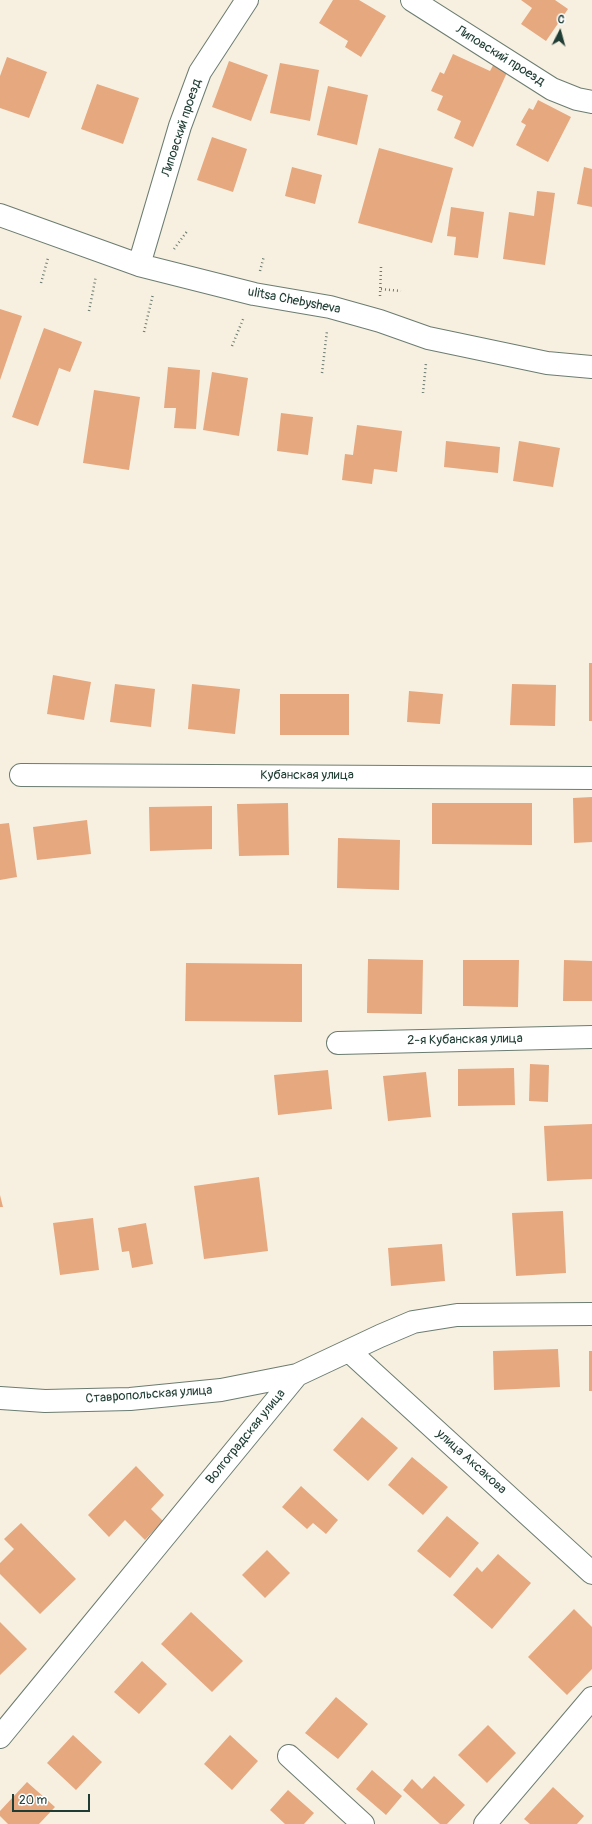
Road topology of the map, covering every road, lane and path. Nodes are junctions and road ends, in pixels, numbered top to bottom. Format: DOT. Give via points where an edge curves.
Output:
graph roads {
  1 [pos="247,0"];
  2 [pos="412,0"];
  3 [pos="592,102"];
  4 [pos="0,215"];
  5 [pos="101,252"];
  6 [pos="139,265"];
  7 [pos="381,289"];
  8 [pos="402,291"];
  9 [pos="330,307"];
  10 [pos="89,311"];
  11 [pos="428,338"];
  12 [pos="592,367"];
  13 [pos="322,373"];
  14 [pos="423,393"];
  15 [pos="21,775"];
  16 [pos="592,778"];
  17 [pos="592,1037"];
  18 [pos="338,1043"];
  19 [pos="592,1314"];
  20 [pos="349,1351"];
  21 [pos="297,1376"];
  22 [pos="0,1398"];
  23 [pos="592,1573"];
  24 [pos="592,1698"];
  25 [pos="0,1737"];
  26 [pos="288,1756"];
  27 [pos="363,1824"];
  28 [pos="485,1824"];
  1 -- 6 [label="street, Липовский проезд" via="200,72 180,126"];
  2 -- 3 [label="street, Липовский проезд" via="552,89"];
  4 -- 5 [label="street, ulitsa Chebysheva"];
  5 -- 6 [label="street, ulitsa Chebysheva"];
  5 -- 10 [label="path"];
  6 -- 9 [label="street, ulitsa Chebysheva" via="254,294"];
  7 -- 8 [label="path"];
  9 -- 11 [label="street, ulitsa Chebysheva"];
  9 -- 13 [label="path"];
  11 -- 12 [label="street, ulitsa Chebysheva" via="547,363"];
  11 -- 14 [label="path"];
  15 -- 16 [label="street, Кубанская улица"];
  17 -- 18 [label="street, 2-я Кубанская улица"];
  19 -- 20 [label="street, Волгоградская улица" via="457,1315 413,1322"];
  20 -- 21 [label="street, Волгоградская улица"];
  20 -- 23 [label="street, улица Аксакова"];
  21 -- 22 [label="street, Ставропольская улица" via="221,1390 130,1399 45,1401"];
  21 -- 25 [label="street, Волгоградская улица"];
  24 -- 28 [label="street"];
  26 -- 27 [label="street"];
}
